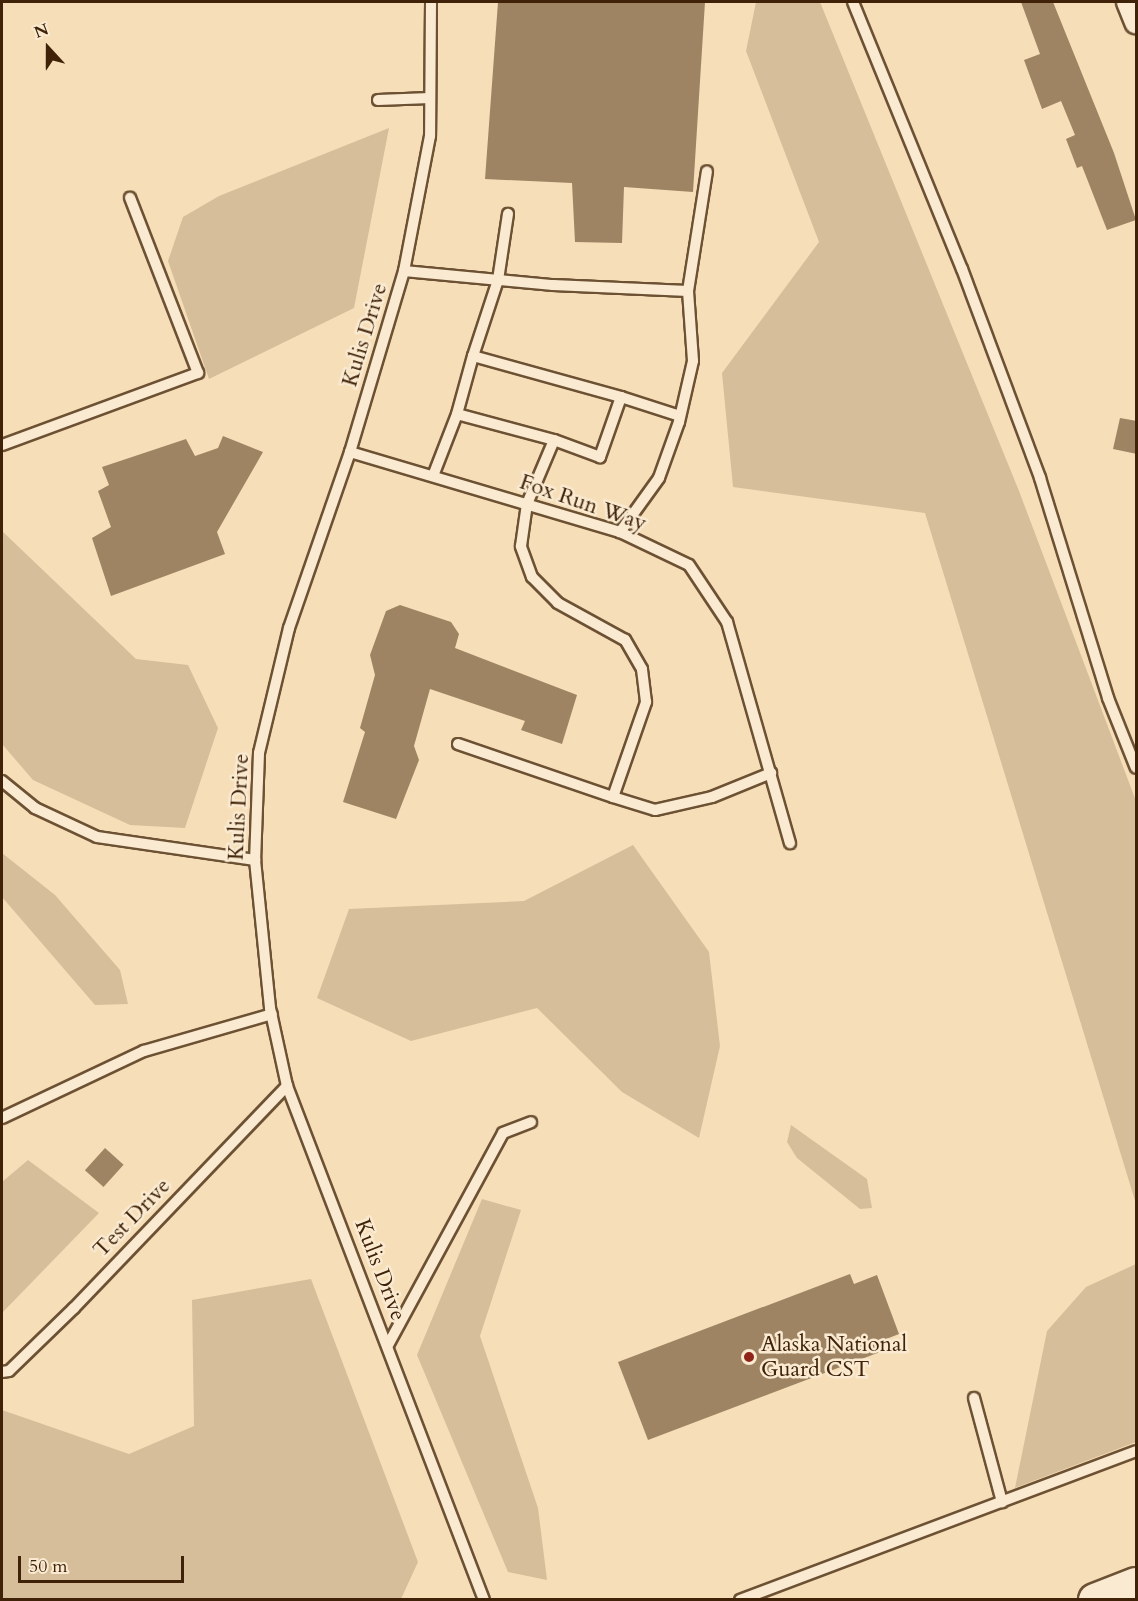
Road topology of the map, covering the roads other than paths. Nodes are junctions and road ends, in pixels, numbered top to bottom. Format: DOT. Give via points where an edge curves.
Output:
graph roads {
  1 [pos="431,2"];
  2 [pos="853,2"];
  3 [pos="1128,2"];
  4 [pos="1137,22"];
  5 [pos="430,98"];
  6 [pos="378,100"];
  7 [pos="707,171"];
  8 [pos="130,198"];
  9 [pos="508,214"];
  10 [pos="404,271"];
  11 [pos="498,280"];
  12 [pos="688,291"];
  13 [pos="473,357"];
  14 [pos="621,397"];
  15 [pos="457,414"];
  16 [pos="680,416"];
  17 [pos="554,440"];
  18 [pos="2,445"];
  19 [pos="350,452"];
  20 [pos="433,476"];
  21 [pos="528,504"];
  22 [pos="620,532"];
  23 [pos="458,744"];
  24 [pos="1137,768"];
  25 [pos="771,773"];
  26 [pos="2,781"];
  27 [pos="613,798"];
  28 [pos="790,843"];
  29 [pos="255,860"];
  30 [pos="272,1014"];
  31 [pos="287,1086"];
  32 [pos="2,1116"];
  33 [pos="531,1122"];
  34 [pos="388,1345"];
  35 [pos="2,1372"];
  36 [pos="974,1398"];
  37 [pos="1137,1451"];
  38 [pos="1002,1502"];
  39 [pos="1137,1584"];
  40 [pos="484,1599"];
  41 [pos="740,1599"];
  42 [pos="1095,1599"];
  1 -- 5 [label="lane, Kulis Drive"];
  2 -- 24 [label="lane" via="962,269 1040,478 1108,698"];
  3 -- 4 [label="street"];
  5 -- 6 [label="lane"];
  5 -- 10 [label="lane, Kulis Drive" via="430,136"];
  7 -- 12 [label="lane"];
  8 -- 18 [label="lane" via="198,373"];
  9 -- 11 [label="lane"];
  10 -- 11 [label="lane"];
  10 -- 19 [label="lane, Kulis Drive"];
  11 -- 12 [label="lane"];
  11 -- 13 [label="lane"];
  12 -- 16 [label="lane" via="693,361"];
  13 -- 14 [label="lane"];
  13 -- 15 [label="lane"];
  14 -- 16 [label="lane"];
  14 -- 17 [label="lane" via="600,458"];
  15 -- 17 [label="lane"];
  15 -- 20 [label="lane"];
  16 -- 22 [label="lane" via="659,478"];
  17 -- 21 [label="lane"];
  19 -- 20 [label="lane, Fox Run Way"];
  19 -- 29 [label="lane, Kulis Drive" via="289,628 262,742"];
  20 -- 21 [label="lane, Fox Run Way"];
  21 -- 22 [label="lane, Fox Run Way"];
  21 -- 27 [label="lane" via="521,546 532,578 558,603 625,640 642,669 646,702"];
  22 -- 25 [label="lane, Fox Run Way" via="689,565 727,622"];
  23 -- 27 [label="lane"];
  25 -- 27 [label="lane" via="712,797 655,810"];
  25 -- 28 [label="lane, Fox Run Way"];
  26 -- 29 [label="lane" via="35,808 97,837"];
  29 -- 30 [label="lane, Kulis Drive"];
  30 -- 31 [label="lane, Kulis Drive"];
  30 -- 32 [label="lane" via="144,1051"];
  31 -- 34 [label="lane, Kulis Drive"];
  31 -- 35 [label="lane, Test Drive" via="74,1308 9,1371"];
  33 -- 34 [label="lane" via="503,1133"];
  34 -- 40 [label="lane, Kulis Drive"];
  36 -- 38 [label="lane"];
  37 -- 38 [label="lane"];
  38 -- 41 [label="lane"];
  39 -- 42 [label="main road"];
}
